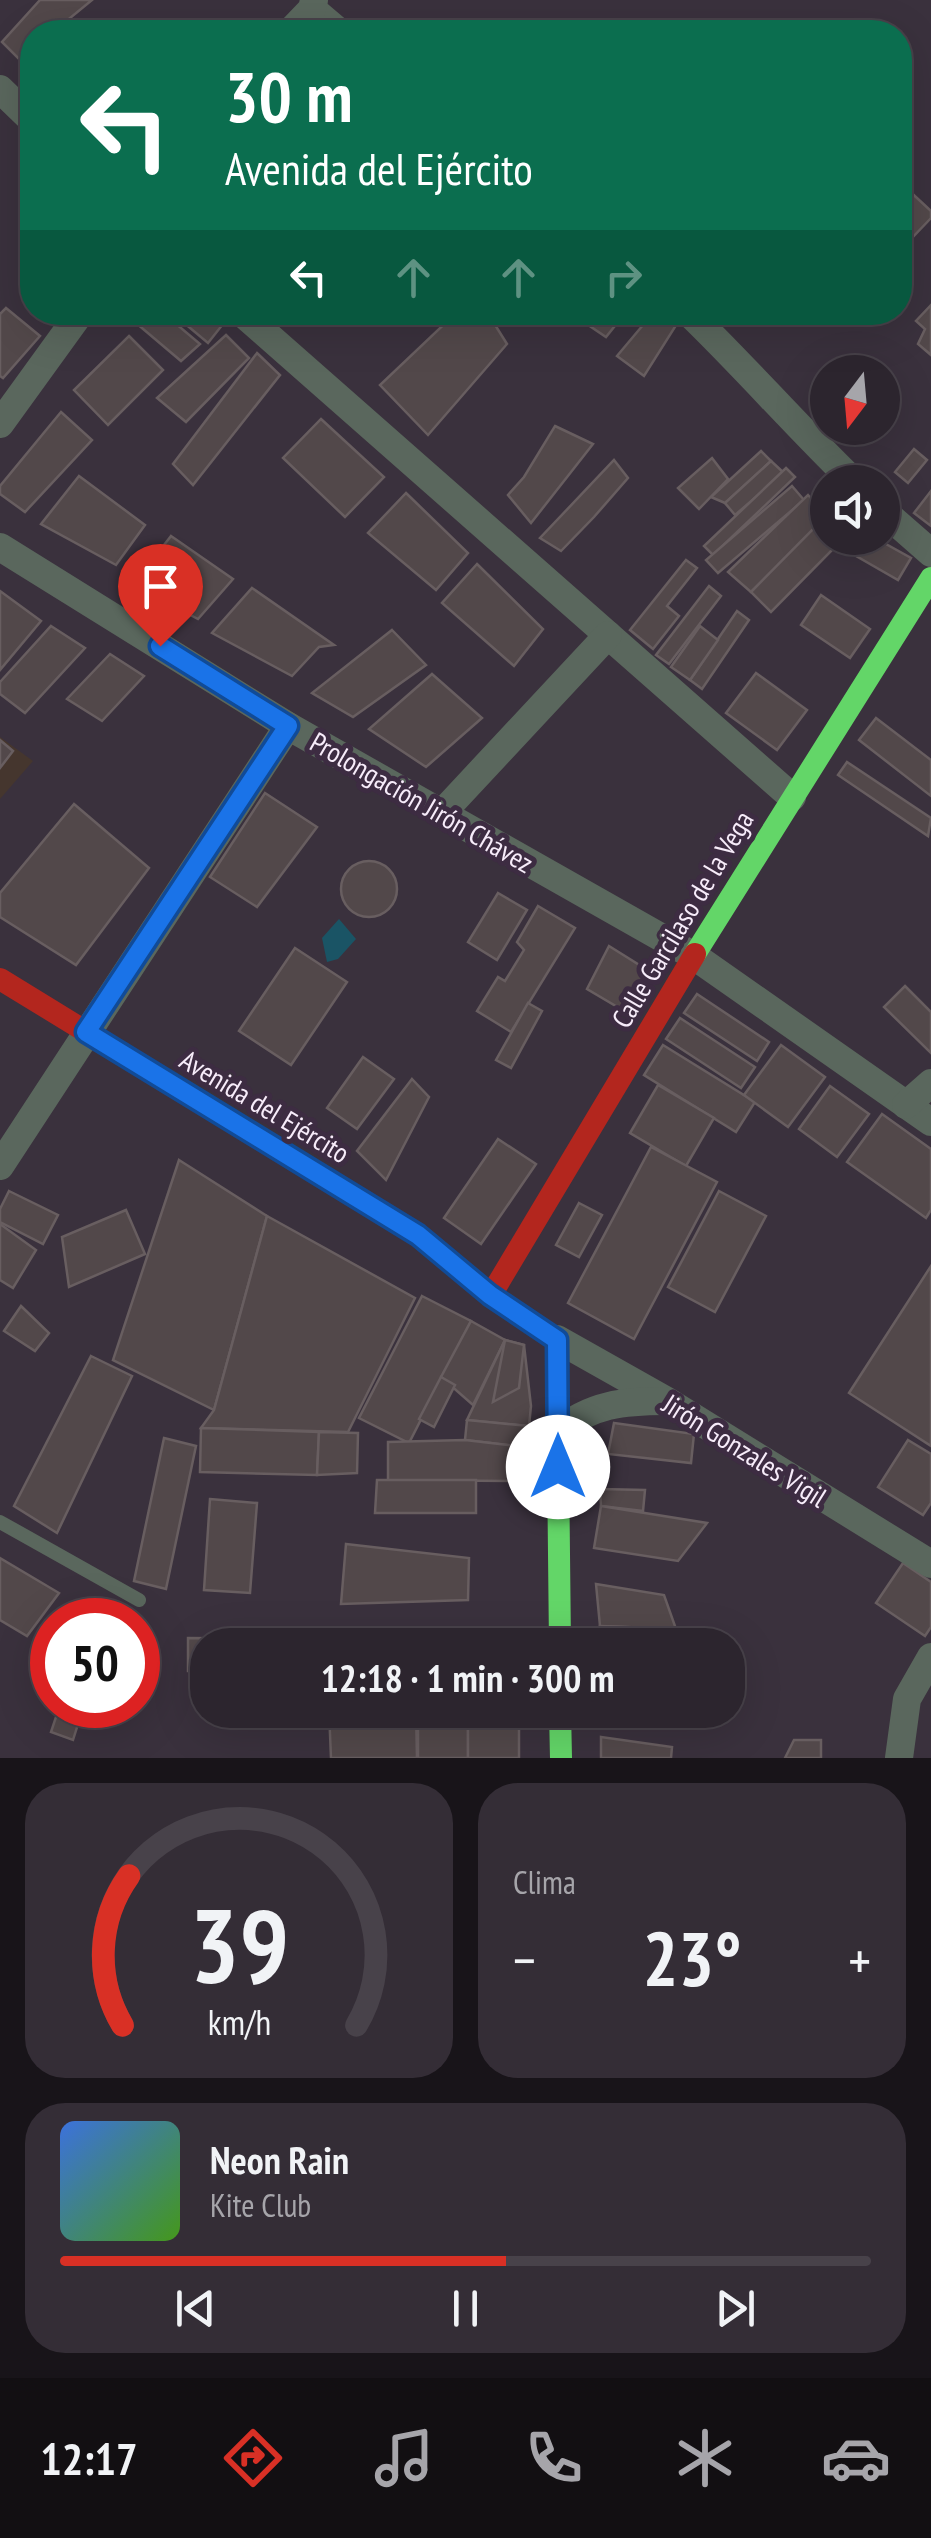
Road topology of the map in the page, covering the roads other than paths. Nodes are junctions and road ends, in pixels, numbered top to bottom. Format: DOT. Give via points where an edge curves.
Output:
graph roads {
  1 [pos="0,89"];
  2 [pos="20,108"];
  3 [pos="72,325"];
  4 [pos="256,325"];
  5 [pos="701,325"];
  6 [pos="0,424"];
  7 [pos="837,465"];
  8 [pos="900,526"];
  9 [pos="0,546"];
  10 [pos="931,553"];
  11 [pos="931,578"];
  12 [pos="608,635"];
  13 [pos="288,726"];
  14 [pos="792,798"];
  15 [pos="442,813"];
  16 [pos="694,956"];
  17 [pos="0,979"];
  18 [pos="76,1049"];
  19 [pos="931,1082"];
  20 [pos="906,1105"];
  21 [pos="931,1122"];
  22 [pos="0,1166"];
  23 [pos="406,1256"];
  24 [pos="490,1295"];
  25 [pos="557,1340"];
  26 [pos="667,1402"];
  27 [pos="558,1432"];
  28 [pos="0,1522"];
  29 [pos="931,1564"];
  30 [pos="135,1598"];
  31 [pos="560,1628"];
  32 [pos="931,1657"];
  33 [pos="560,1728"];
  34 [pos="560,1758"];
  35 [pos="899,1758"];
  1 -- 2 [label="street"];
  3 -- 6 [label="street"];
  4 -- 12 [label="street"];
  5 -- 7 [label="street"];
  8 -- 10 [label="street"];
  9 -- 13 [label="street, Prolongación Jirón Chávez"];
  11 -- 14 [label="main road, Calle Garcilaso de la Vega"];
  12 -- 14 [label="street"];
  12 -- 15 [label="street"];
  13 -- 15 [label="street, Prolongación Jirón Chávez"];
  13 -- 18 [label="street"];
  14 -- 16 [label="main road, Calle Garcilaso de la Vega"];
  15 -- 16 [label="street, Prolongación Jirón Chávez"];
  16 -- 20 [label="street, Prolongación Jirón Chávez"];
  16 -- 24 [label="main road, Calle Garcilaso de la Vega"];
  17 -- 18 [label="main road, Avenida del Ejército"];
  18 -- 22 [label="street"];
  18 -- 24 [label="main road, Avenida del Ejército" via="418,1235"];
  19 -- 20 [label="street"];
  20 -- 21 [label="street, Prolongación Jirón Chávez"];
  23 -- 24 [label="main road, Avenida del Ejército"];
  24 -- 25 [label="main road, Avenida del Ejército"];
  25 -- 26 [label="street, Jirón Gonzales Vigil"];
  25 -- 27 [label="main road"];
  26 -- 27 [label="street" via="614,1403 574,1418"];
  26 -- 29 [label="street, Jirón Gonzales Vigil"];
  27 -- 31 [label="main road"];
  28 -- 30 [label="lane"];
  32 -- 35 [label="street" via="907,1698"];
  33 -- 34 [label="main road"];
}
